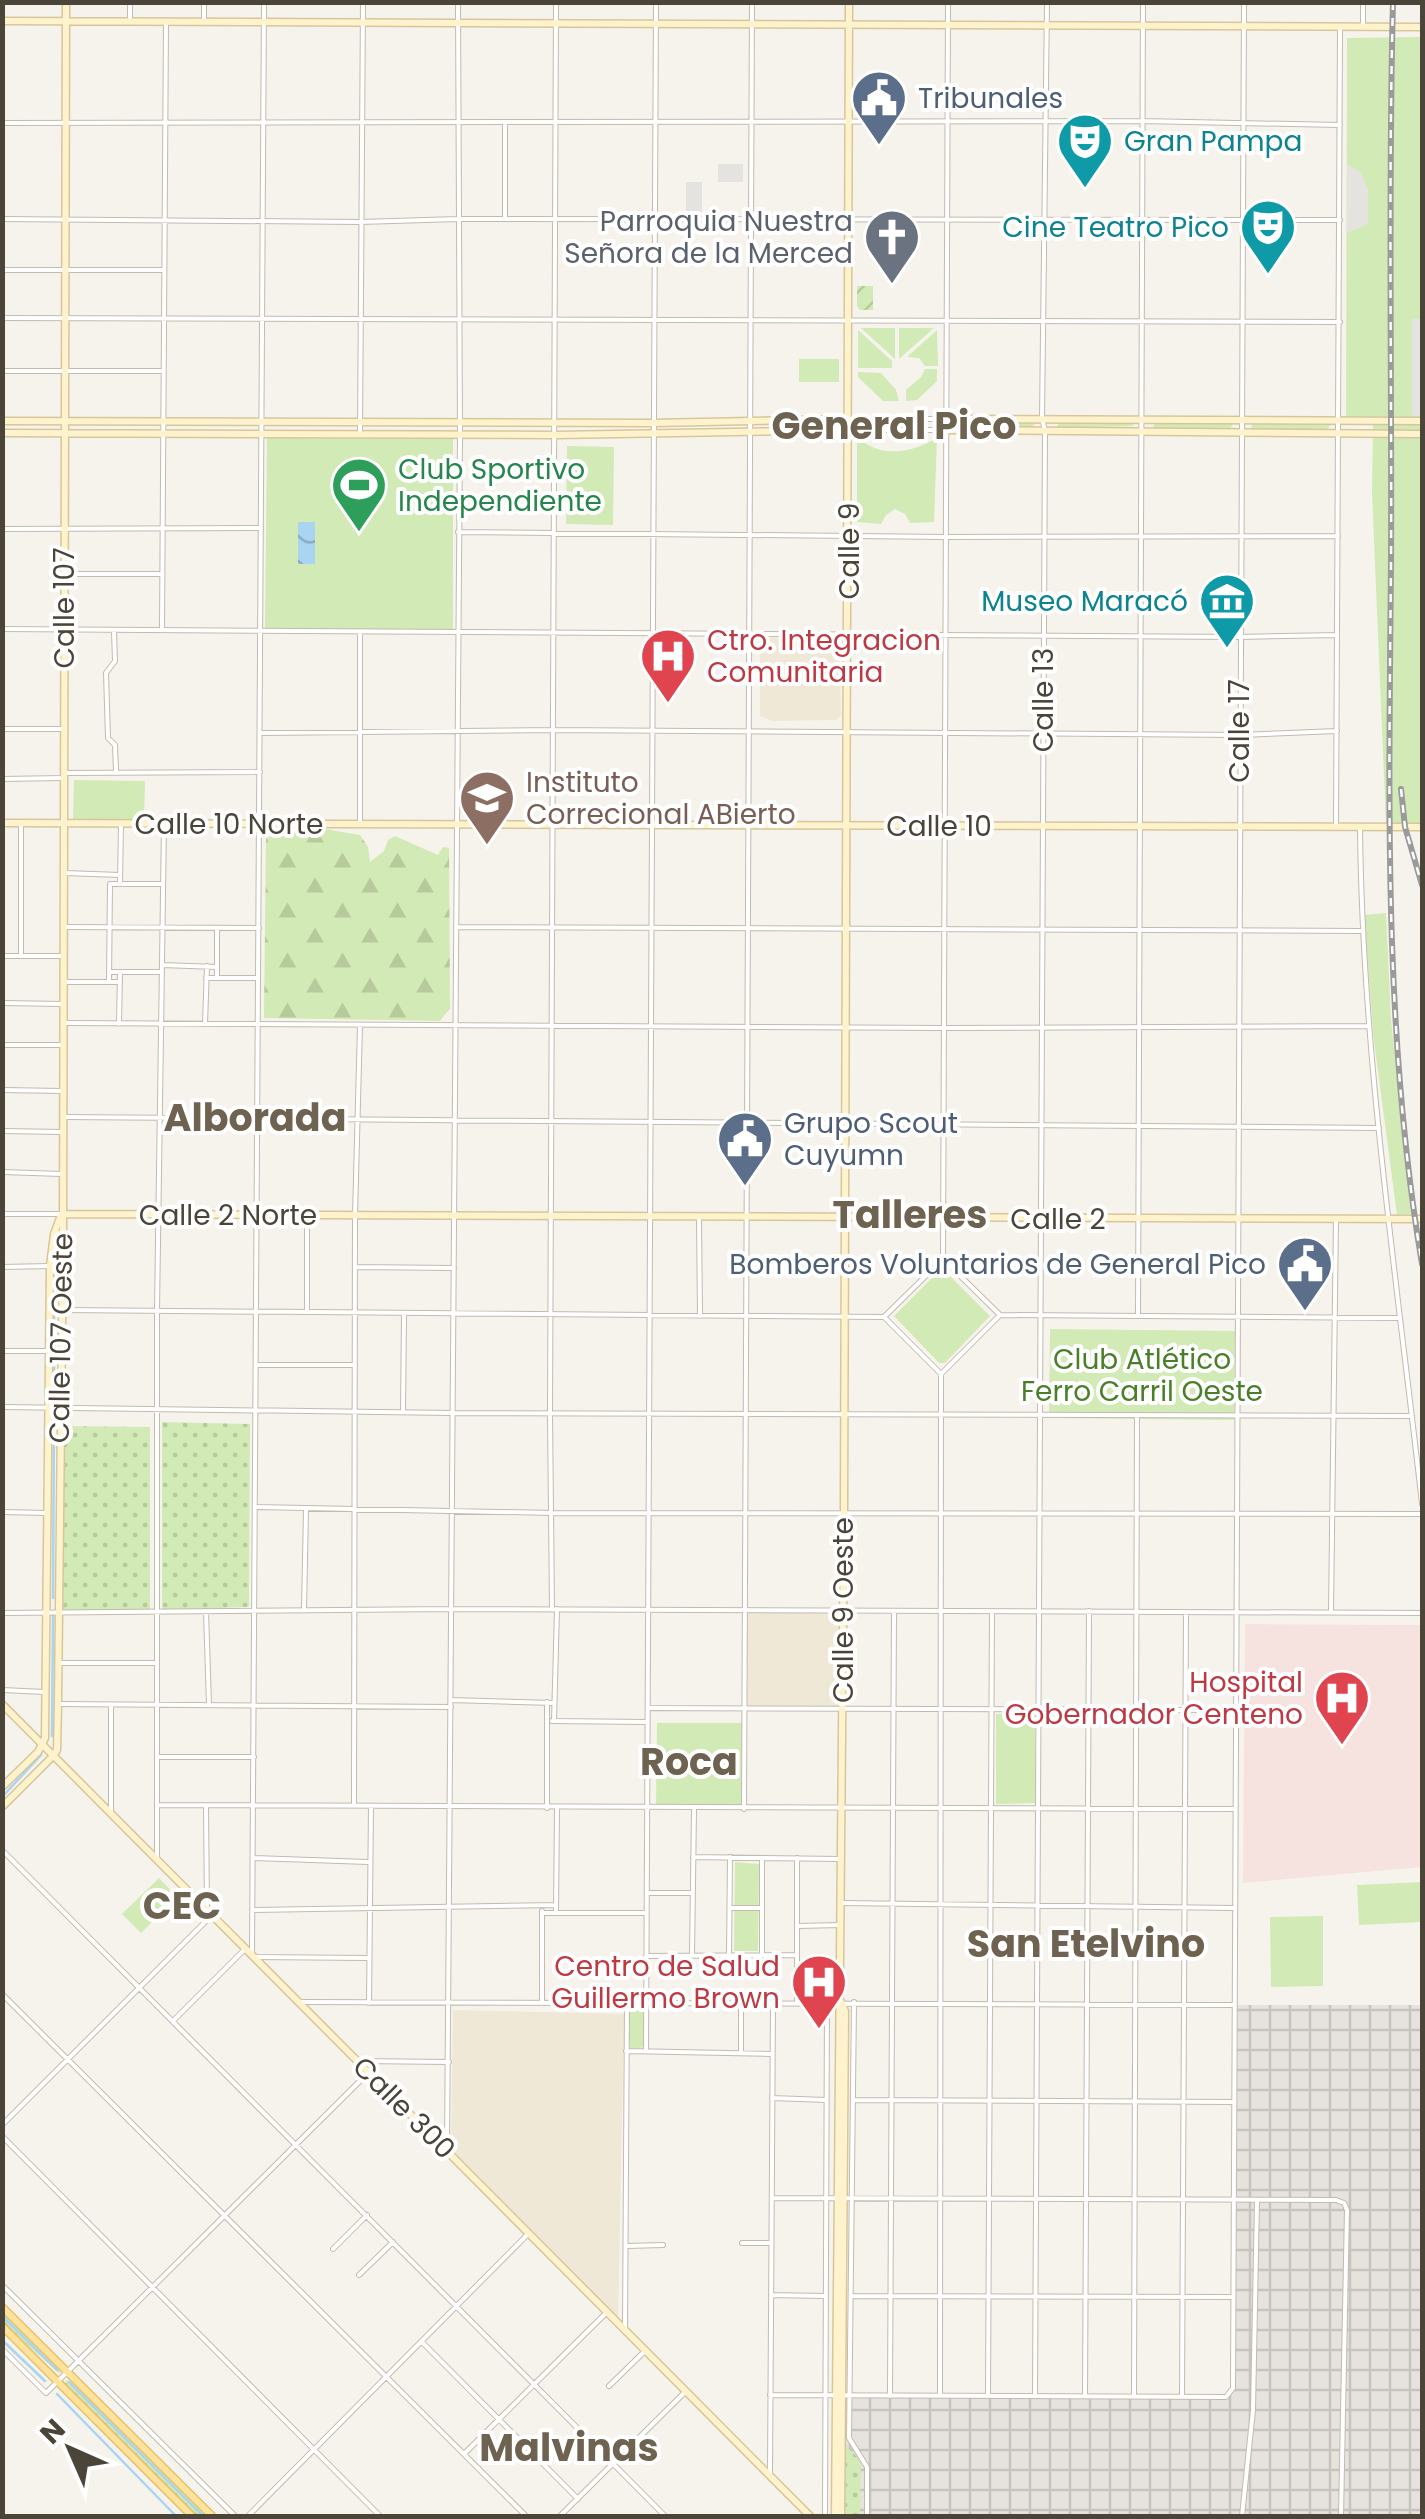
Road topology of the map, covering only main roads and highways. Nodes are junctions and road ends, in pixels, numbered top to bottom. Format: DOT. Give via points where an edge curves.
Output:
graph roads {
  1 [pos="2,2307"];
  2 [pos="2,2326"];
  3 [pos="192,2516"];
  4 [pos="212,2516"];
  1 -- 4 [label="main road"];
  2 -- 3 [label="main road"];
}
